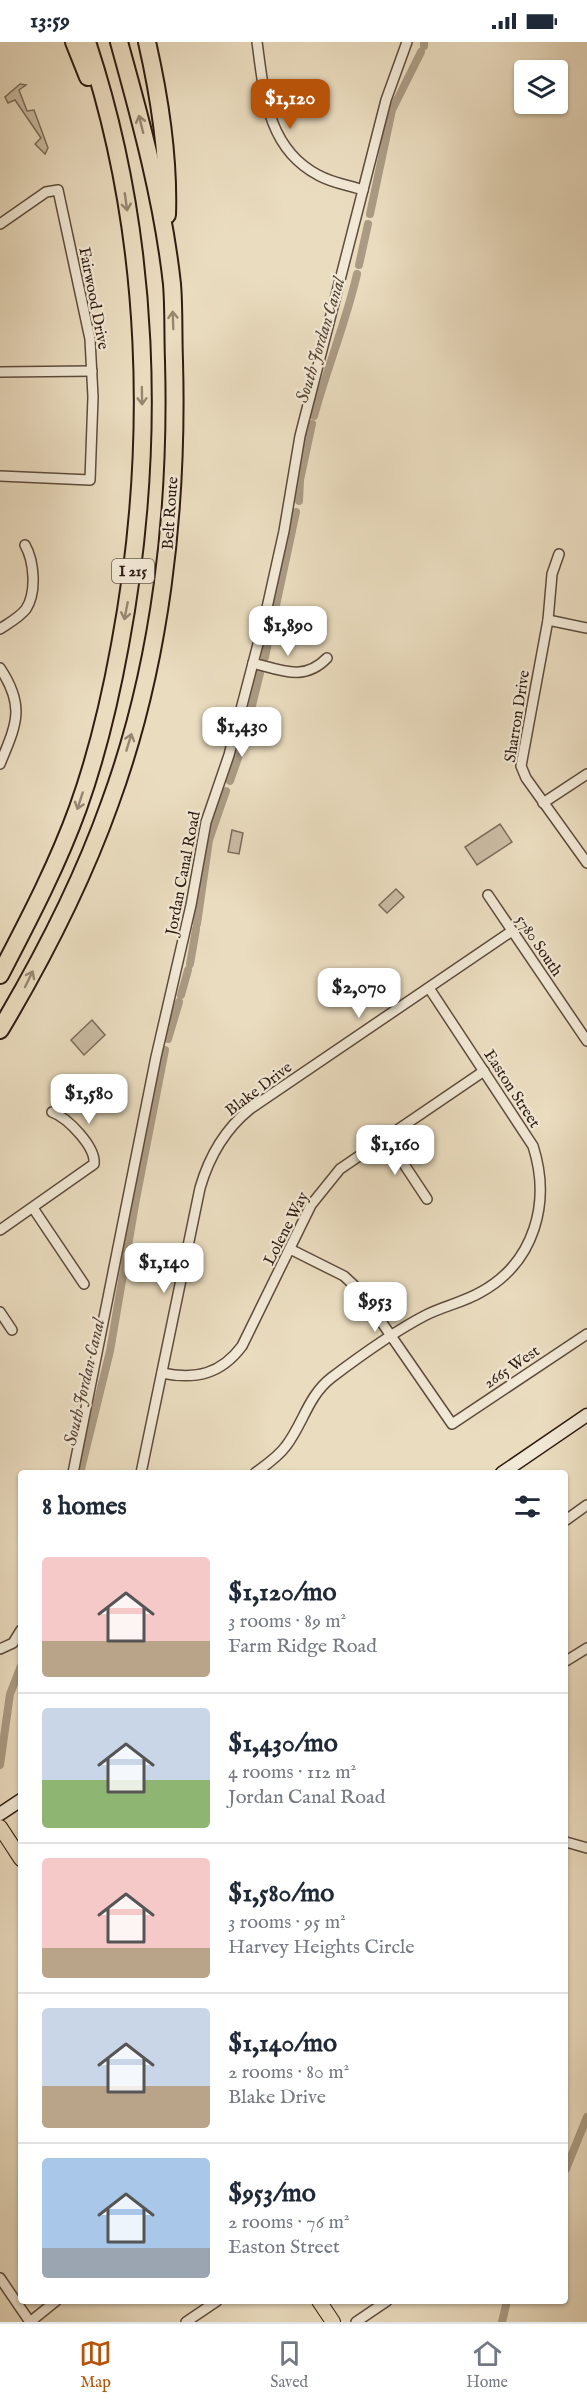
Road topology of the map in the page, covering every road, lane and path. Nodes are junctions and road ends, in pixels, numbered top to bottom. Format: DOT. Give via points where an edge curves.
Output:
graph roads {
  1 [pos="74,42"];
  2 [pos="87,42"];
  3 [pos="119,42"];
  4 [pos="147,42"];
  5 [pos="257,42"];
  6 [pos="407,42"];
  7 [pos="116,145"];
  8 [pos="363,190"];
  9 [pos="0,224"];
  10 [pos="166,243"];
  11 [pos="92,371"];
  12 [pos="0,372"];
  13 [pos="0,476"];
  14 [pos="25,545"];
  15 [pos="559,554"];
  16 [pos="548,621"];
  17 [pos="587,628"];
  18 [pos="0,629"];
  19 [pos="327,658"];
  20 [pos="253,663"];
  21 [pos="0,668"];
  22 [pos="0,764"];
  23 [pos="587,774"];
  24 [pos="543,803"];
  25 [pos="587,863"];
  26 [pos="488,895"];
  27 [pos="512,931"];
  28 [pos="0,975"];
  29 [pos="429,988"];
  30 [pos="0,1030"];
  31 [pos="587,1041"];
  32 [pos="484,1071"];
  33 [pos="52,1112"];
  34 [pos="386,1137"];
  35 [pos="427,1199"];
  36 [pos="33,1208"];
  37 [pos="0,1230"];
  38 [pos="290,1249"];
  39 [pos="84,1284"];
  40 [pos="0,1312"];
  41 [pos="12,1330"];
  42 [pos="587,1334"];
  43 [pos="393,1336"];
  44 [pos="162,1372"];
  45 [pos="587,1415"];
  46 [pos="74,1470"];
  47 [pos="142,1470"];
  48 [pos="258,1470"];
  49 [pos="506,1470"];
  50 [pos="587,1505"];
  51 [pos="568,1519"];
  52 [pos="18,1635"];
  53 [pos="587,1648"];
  54 [pos="0,1649"];
  55 [pos="568,1660"];
  56 [pos="18,1802"];
  57 [pos="0,1814"];
  58 [pos="0,1827"];
  59 [pos="568,1843"];
  60 [pos="587,1848"];
  61 [pos="18,1854"];
  62 [pos="0,2278"];
  63 [pos="52,2304"];
  64 [pos="213,2304"];
  65 [pos="321,2304"];
  66 [pos="383,2304"];
  67 [pos="30,2322"];
  68 [pos="186,2322"];
  69 [pos="333,2322"];
  70 [pos="356,2322"];
  1 -- 7 [label="highway"];
  2 -- 7 [label="highway, Belt Route / I 215"];
  10 -- 3 [label="highway, Belt Route / I 215, one-way"];
  4 -- 10 [label="highway" via="164,130 168,181"];
  5 -- 8 [label="street" via="268,111 283,144 318,175"];
  6 -- 8 [label="street, Jordan Canal Road" via="386,100"];
  7 -- 28 [label="highway, Belt Route / I 215, one-way" via="140,306 143,445 133,575 108,711 78,808 38,902"];
  8 -- 20 [label="street, Jordan Canal Road" via="300,436 282,543"];
  9 -- 11 [label="street, Fairwood Drive" via="46,192 58,190 90,339"];
  30 -- 10 [label="highway, Belt Route / I 215, one-way" via="61,913 110,803 142,698 166,561 176,429 172,287"];
  11 -- 12 [label="street"];
  11 -- 13 [label="street, Fairwood Drive" via="90,480"];
  14 -- 18 [label="street" via="32,563 29,602 23,612"];
  15 -- 16 [label="street, Sharron Drive" via="552,574"];
  16 -- 17 [label="street"];
  16 -- 24 [label="street, Sharron Drive" via="521,761 524,775"];
  19 -- 20 [label="street" via="303,673"];
  20 -- 46 [label="street, Jordan Canal Road" via="202,837"];
  21 -- 22 [label="street" via="11,686 17,713"];
  23 -- 24 [label="street"];
  24 -- 25 [label="street, Sharron Drive"];
  26 -- 27 [label="street, 5780 South"];
  27 -- 29 [label="street, Blake Drive"];
  27 -- 31 [label="street, 5780 South"];
  29 -- 32 [label="street, Easton Street"];
  29 -- 44 [label="street, Blake Drive" via="250,1109 222,1138 202,1181"];
  32 -- 34 [label="street, Lolene Way"];
  32 -- 43 [label="street, Easton Street" via="532,1146 542,1191 538,1221 522,1255 499,1280 477,1294 426,1315"];
  33 -- 36 [label="street" via="70,1121 95,1162"];
  34 -- 35 [label="street"];
  34 -- 38 [label="street, Lolene Way" via="340,1169 324,1186"];
  36 -- 37 [label="street"];
  36 -- 39 [label="street"];
  38 -- 43 [label="street" via="352,1283"];
  38 -- 44 [label="street, Lolene Way" via="243,1346 234,1356 217,1370 201,1376"];
  40 -- 41 [label="street"];
  42 -- 43 [label="street, 2665 West" via="452,1424"];
  43 -- 48 [label="street, Easton Street" via="322,1386 286,1446"];
  44 -- 47 [label="street, Blake Drive"];
  45 -- 49 [label="main road"];
  50 -- 51 [label="street"];
  52 -- 54 [label="street" via="13,1643"];
  53 -- 55 [label="street"];
  56 -- 57 [label="main road"];
  58 -- 61 [label="main road"];
  59 -- 60 [label="street"];
  62 -- 67 [label="street"];
  63 -- 67 [label="street"];
  64 -- 68 [label="street"];
  65 -- 69 [label="main road"];
  66 -- 70 [label="street"];
}
